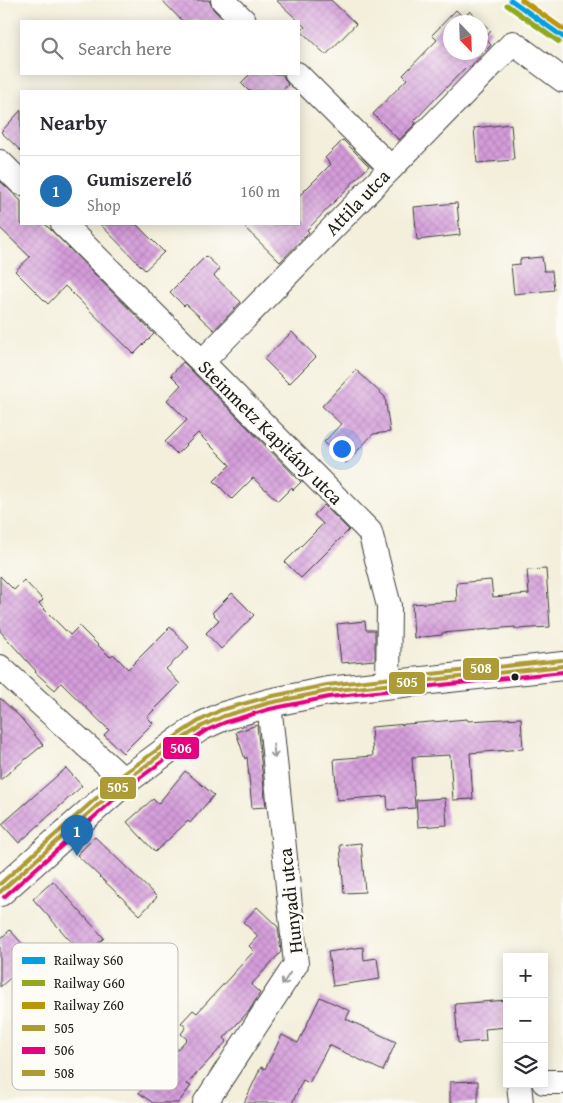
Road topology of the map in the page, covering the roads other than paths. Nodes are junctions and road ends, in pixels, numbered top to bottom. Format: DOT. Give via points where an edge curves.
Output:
graph roads {
  1 [pos="223,0"];
  2 [pos="243,20"];
  3 [pos="298,75"];
  4 [pos="563,80"];
  5 [pos="0,162"];
  6 [pos="391,168"];
  7 [pos="20,182"];
  8 [pos="63,225"];
  9 [pos="202,362"];
  10 [pos="563,666"];
  11 [pos="0,667"];
  12 [pos="388,684"];
  13 [pos="269,703"];
  14 [pos="125,781"];
  15 [pos="0,892"];
  16 [pos="548,1082"];
  17 [pos="563,1082"];
  18 [pos="520,1088"];
  19 [pos="205,1103"];
  20 [pos="521,1103"];
  1 -- 2 [label="street"];
  3 -- 6 [label="street"];
  4 -- 6 [label="street, Attila utca" via="513,43"];
  5 -- 7 [label="street"];
  6 -- 9 [label="street, Attila utca"];
  8 -- 9 [label="street, Steinmetz Kapitány utca"];
  9 -- 12 [label="street, Steinmetz Kapitány utca" via="370,532 389,606"];
  10 -- 12 [label="main road"];
  11 -- 14 [label="street"];
  12 -- 13 [label="main road" via="328,691"];
  13 -- 14 [label="main road" via="202,726"];
  13 -- 19 [label="street, Hunyadi utca, one-way" via="296,964"];
  14 -- 15 [label="main road"];
  16 -- 17 [label="street"];
  18 -- 20 [label="street"];
}
